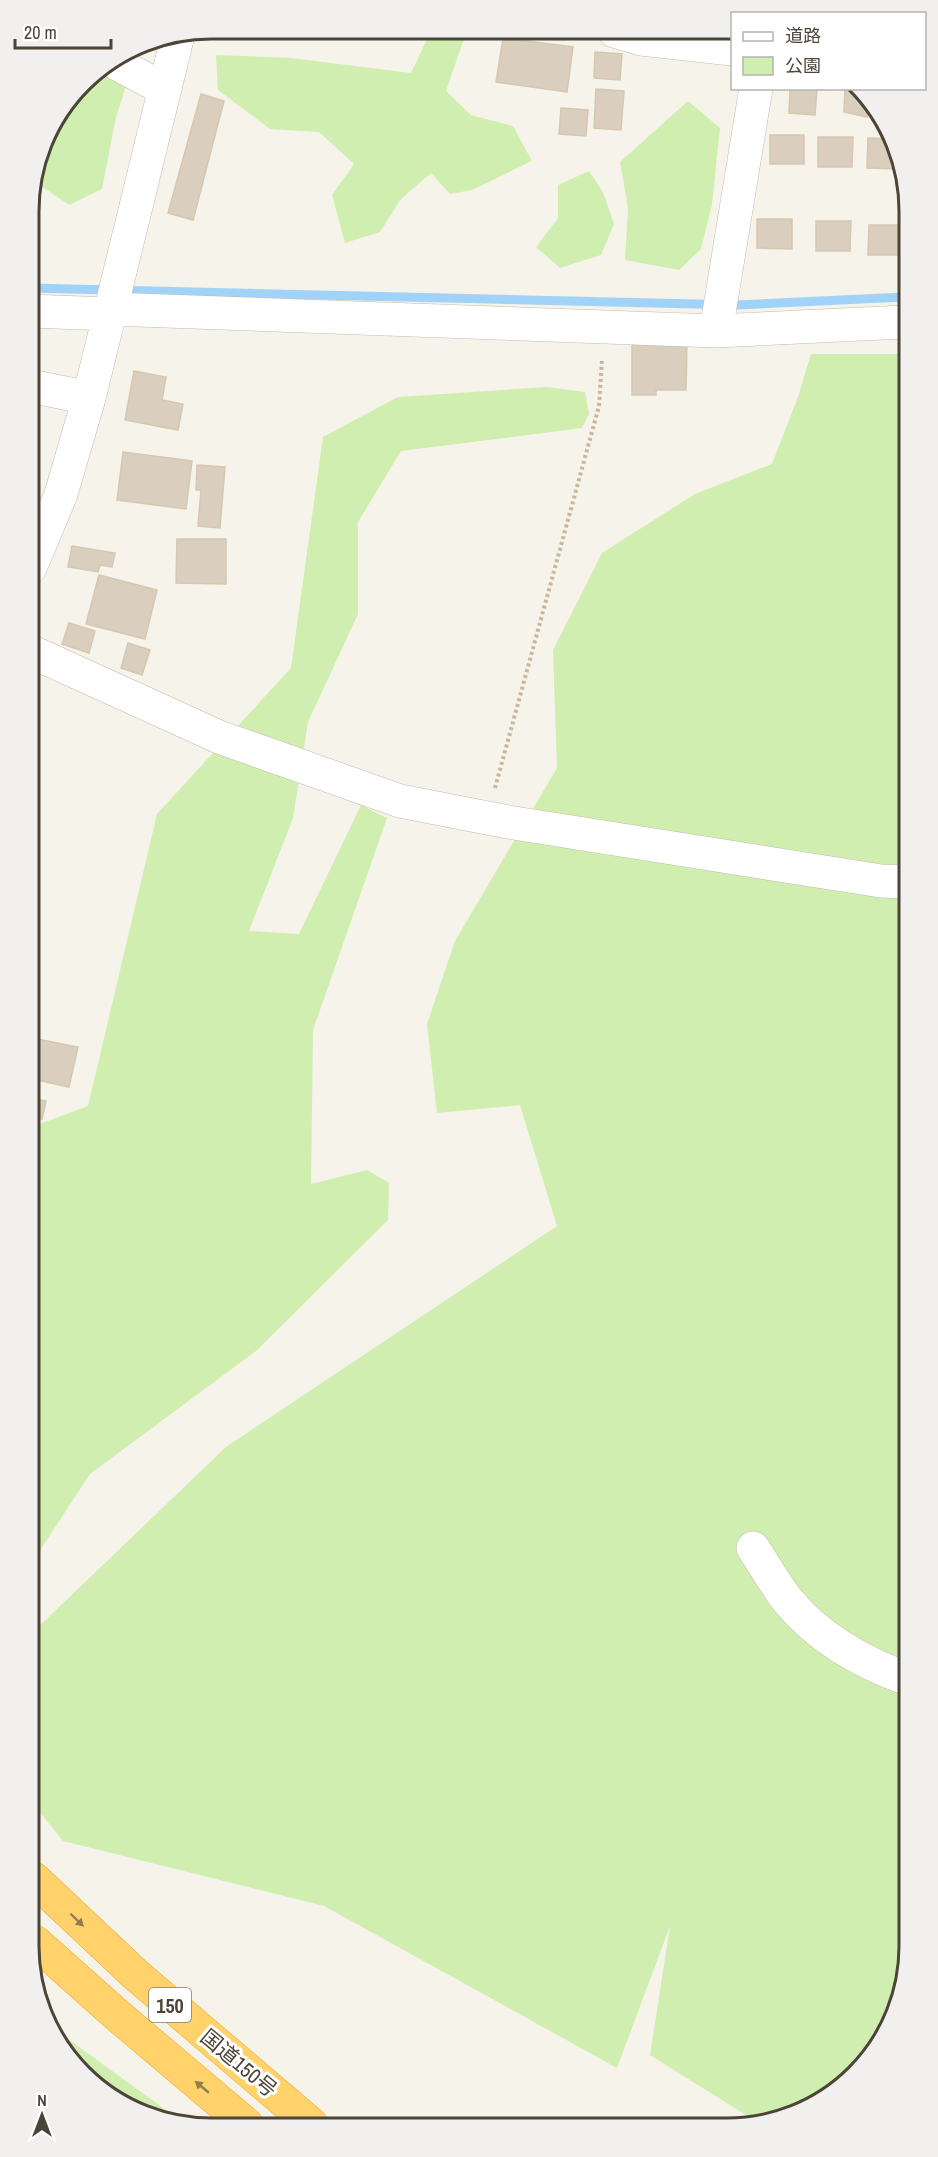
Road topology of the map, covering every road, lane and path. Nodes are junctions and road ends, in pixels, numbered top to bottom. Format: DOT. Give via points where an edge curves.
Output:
graph roads {
  1 [pos="641,39"];
  2 [pos="176,43"];
  3 [pos="731,49"];
  4 [pos="120,65"];
  5 [pos="165,89"];
  6 [pos="756,90"];
  7 [pos="39,311"];
  8 [pos="110,311"];
  9 [pos="899,322"];
  10 [pos="605,325"];
  11 [pos="716,331"];
  12 [pos="39,388"];
  13 [pos="89,398"];
  14 [pos="39,547"];
  15 [pos="39,655"];
  16 [pos="487,818"];
  17 [pos="899,882"];
  18 [pos="753,1548"];
  19 [pos="899,1676"];
  20 [pos="39,1884"];
  21 [pos="39,1946"];
  22 [pos="239,2118"];
  23 [pos="304,2118"];
  1 -- 3 [label="street"];
  2 -- 5 [label="street"];
  4 -- 5 [label="street"];
  5 -- 8 [label="street"];
  6 -- 11 [label="street"];
  7 -- 8 [label="street"];
  8 -- 10 [label="street"];
  8 -- 13 [label="street"];
  9 -- 11 [label="street"];
  10 -- 11 [label="street"];
  10 -- 16 [label="path" via="599,406"];
  12 -- 13 [label="street"];
  13 -- 14 [label="street" via="61,494"];
  15 -- 16 [label="street" via="219,737 400,801"];
  16 -- 17 [label="street"];
  18 -- 19 [label="street" via="789,1602 825,1636 871,1666"];
  20 -- 23 [label="highway, 国道150号 / 150, one-way" via="135,1974"];
  22 -- 21 [label="highway, 国道150号 / 150, one-way"];
}
